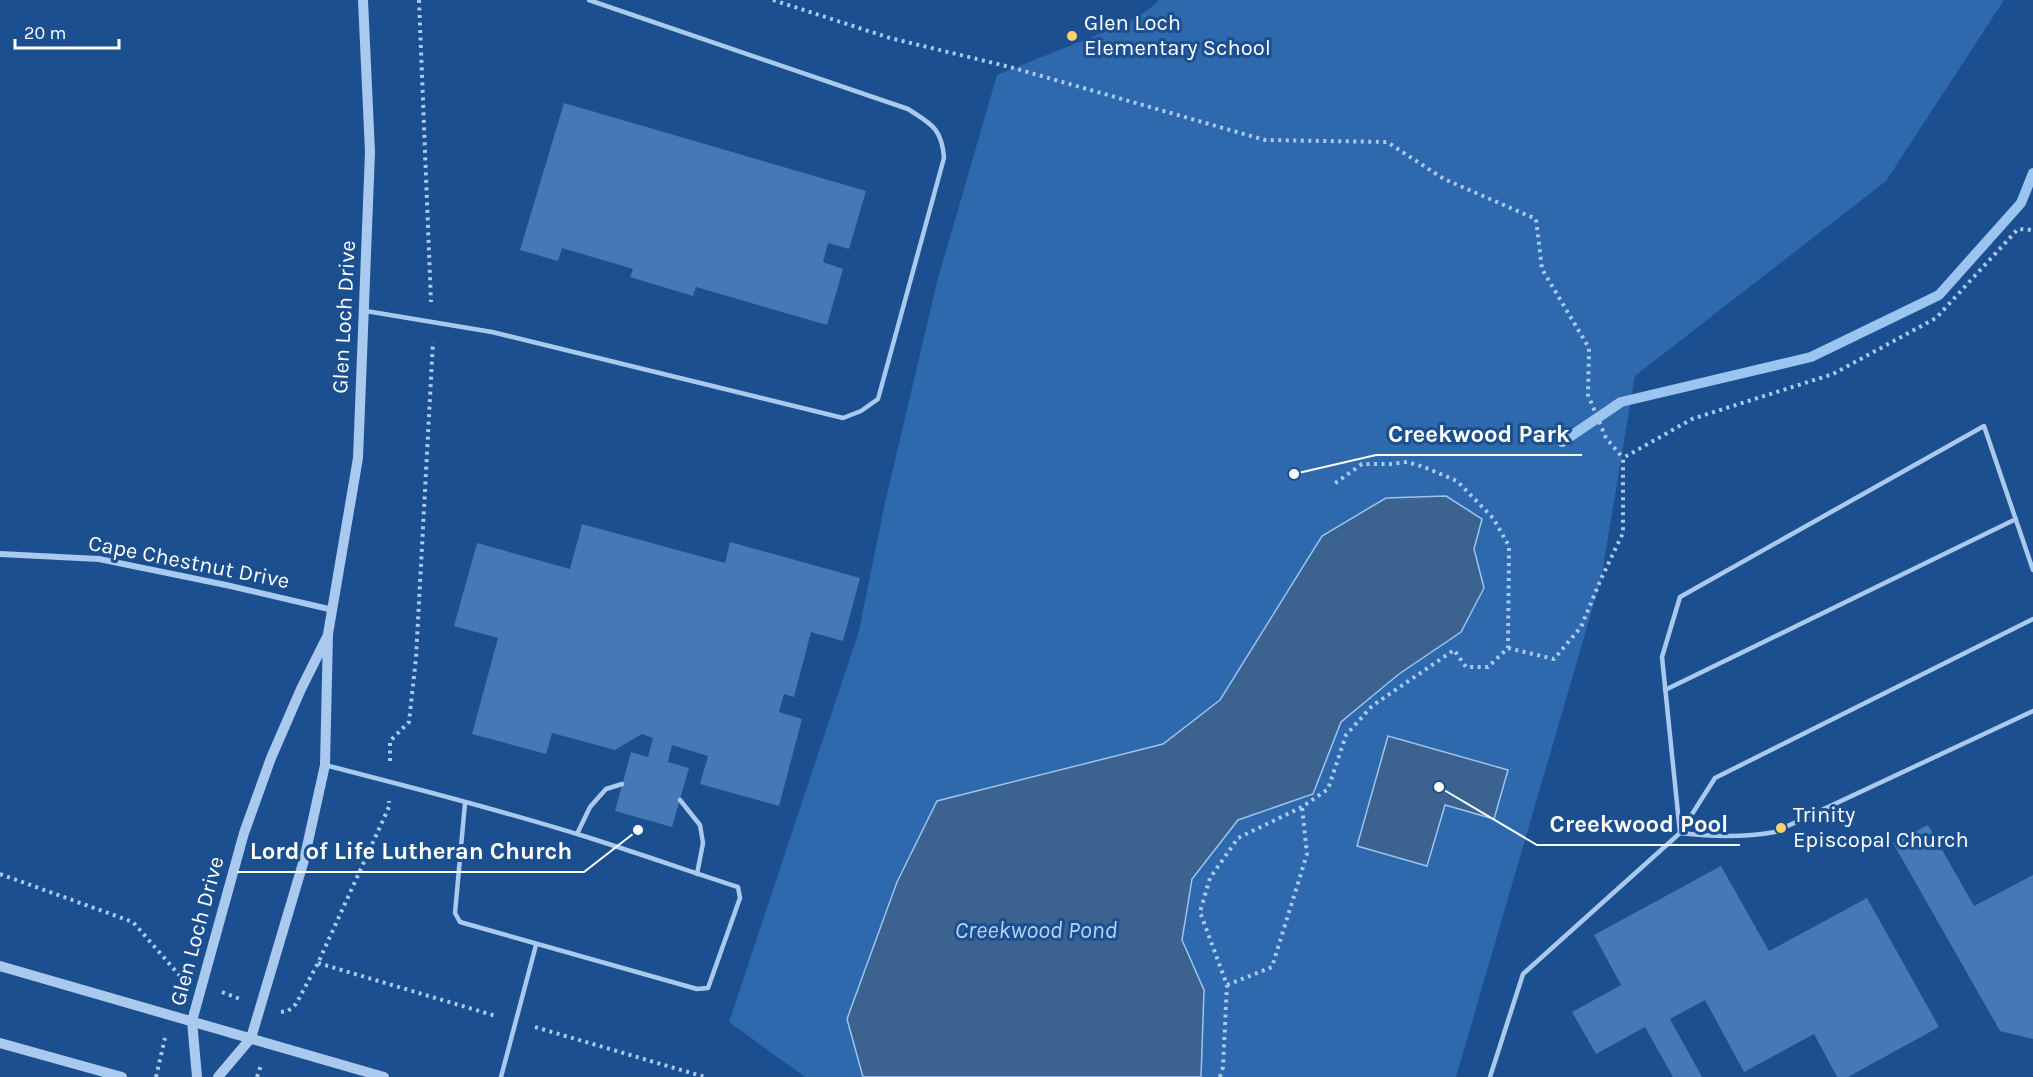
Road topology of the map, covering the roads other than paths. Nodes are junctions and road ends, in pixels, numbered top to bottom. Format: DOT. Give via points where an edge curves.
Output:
graph roads {
  1 [pos="363,0"];
  2 [pos="589,0"];
  3 [pos="363,310"];
  4 [pos="2016,519"];
  5 [pos="0,554"];
  6 [pos="2033,570"];
  7 [pos="334,610"];
  8 [pos="2033,619"];
  9 [pos="328,634"];
  10 [pos="1665,690"];
  11 [pos="2033,711"];
  12 [pos="325,765"];
  13 [pos="622,784"];
  14 [pos="680,800"];
  15 [pos="465,803"];
  16 [pos="1680,833"];
  17 [pos="577,834"];
  18 [pos="697,874"];
  19 [pos="536,945"];
  20 [pos="0,966"];
  21 [pos="192,1021"];
  22 [pos="251,1038"];
  23 [pos="0,1043"];
  24 [pos="122,1077"];
  25 [pos="197,1077"];
  26 [pos="218,1077"];
  27 [pos="384,1077"];
  28 [pos="501,1077"];
  29 [pos="1490,1077"];
  1 -- 3 [label="street, Glen Loch Drive" via="370,152"];
  2 -- 3 [label="lane" via="908,109 932,124 943,142 944,158 878,399 843,418 492,332"];
  3 -- 7 [label="street, Glen Loch Drive" via="358,458"];
  4 -- 6 [label="lane"];
  4 -- 10 [label="lane"];
  4 -- 10 [label="lane" via="1984,426 1680,597 1662,657"];
  5 -- 7 [label="street, Cape Chestnut Drive" via="99,559"];
  7 -- 9 [label="street, Glen Loch Drive"];
  8 -- 16 [label="lane" via="1715,778"];
  9 -- 12 [label="street, Glen Loch Drive"];
  9 -- 21 [label="street, Glen Loch Drive" via="271,759 248,823"];
  10 -- 16 [label="lane"];
  11 -- 16 [label="lane" via="1775,832 1719,838"];
  12 -- 15 [label="lane"];
  12 -- 22 [label="street, Glen Loch Drive" via="304,860"];
  13 -- 17 [label="lane" via="606,789 590,807"];
  14 -- 18 [label="lane" via="700,825 702,843"];
  15 -- 17 [label="lane"];
  15 -- 19 [label="lane" via="455,913 460,922"];
  16 -- 29 [label="lane" via="1522,974"];
  17 -- 18 [label="lane"];
  18 -- 19 [label="lane" via="738,887 740,898 708,987 697,989"];
  19 -- 28 [label="lane"];
  20 -- 21 [label="street"];
  21 -- 22 [label="street"];
  21 -- 25 [label="street, Glen Loch Drive"];
  22 -- 26 [label="street, Glen Loch Drive"];
  22 -- 27 [label="street"];
  23 -- 24 [label="street"];
}
